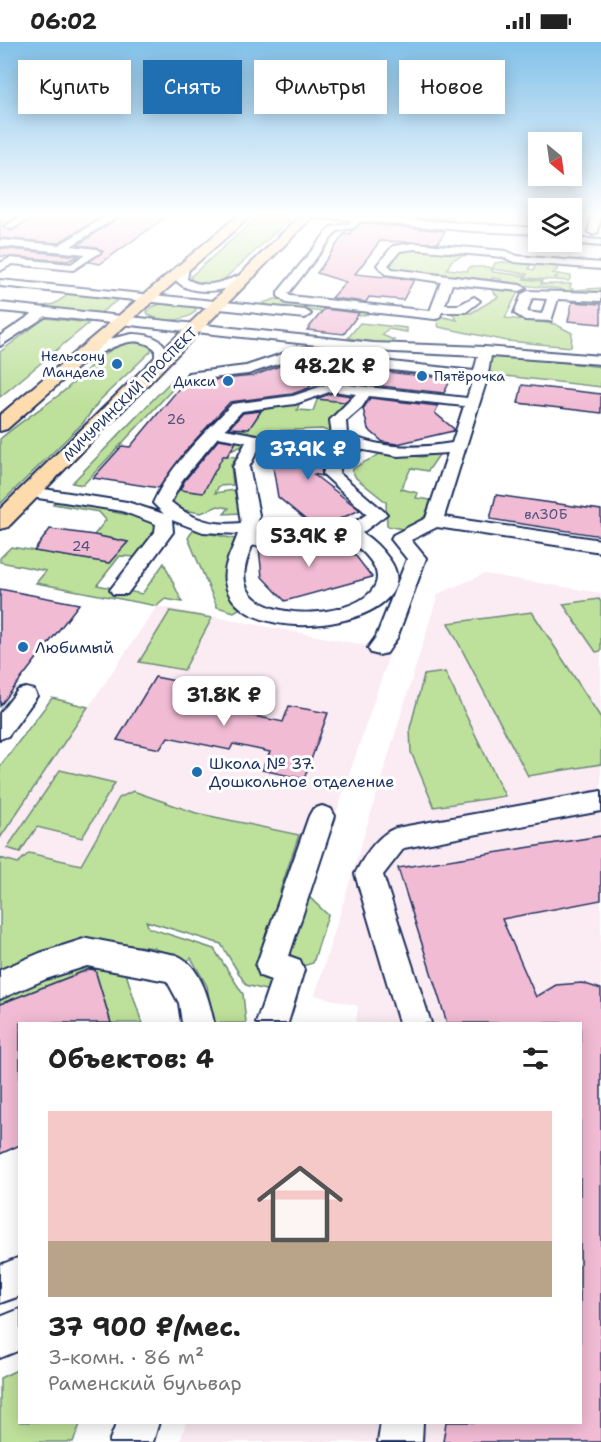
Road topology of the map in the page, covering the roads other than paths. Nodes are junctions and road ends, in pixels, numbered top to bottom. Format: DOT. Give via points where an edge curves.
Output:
graph roads {
  1 [pos="171,278"];
  2 [pos="181,278"];
  3 [pos="242,278"];
  4 [pos="247,278"];
  5 [pos="295,278"];
  6 [pos="297,278"];
  7 [pos="386,278"];
  8 [pos="444,278"];
  9 [pos="308,280"];
  10 [pos="448,280"];
  11 [pos="0,283"];
  12 [pos="381,286"];
  13 [pos="46,287"];
  14 [pos="519,288"];
  15 [pos="147,297"];
  16 [pos="553,297"];
  17 [pos="601,297"];
  18 [pos="474,301"];
  19 [pos="219,305"];
  20 [pos="0,306"];
  21 [pos="14,308"];
  22 [pos="376,309"];
  23 [pos="43,312"];
  24 [pos="437,317"];
  25 [pos="121,320"];
  26 [pos="368,321"];
  27 [pos="398,324"];
  28 [pos="196,328"];
  29 [pos="458,337"];
  30 [pos="473,338"];
  31 [pos="0,342"];
  32 [pos="444,349"];
  33 [pos="485,351"];
  34 [pos="554,355"];
  35 [pos="81,357"];
  36 [pos="601,360"];
  37 [pos="159,364"];
  38 [pos="193,376"];
  39 [pos="480,376"];
  40 [pos="365,391"];
  41 [pos="472,403"];
  42 [pos="0,425"];
  43 [pos="215,432"];
  44 [pos="355,444"];
  45 [pos="459,446"];
  46 [pos="31,492"];
  47 [pos="434,521"];
  48 [pos="0,522"];
  49 [pos="247,534"];
  50 [pos="349,534"];
  51 [pos="601,546"];
  52 [pos="120,590"];
  53 [pos="381,594"];
  54 [pos="403,595"];
  55 [pos="379,648"];
  56 [pos="26,696"];
  57 [pos="0,730"];
  58 [pos="601,801"];
  59 [pos="322,816"];
  60 [pos="0,985"];
  61 [pos="198,1022"];
  62 [pos="272,1022"];
  63 [pos="415,1022"];
  64 [pos="18,1277"];
  65 [pos="0,1284"];
  66 [pos="18,1330"];
  67 [pos="0,1338"];
  68 [pos="137,1424"];
  69 [pos="402,1424"];
  70 [pos="131,1442"];
  71 [pos="400,1442"];
  1 -- 15 [label="main road"];
  2 -- 3 [label="street" via="198,287 225,285"];
  4 -- 19 [label="main road, МИЧУРИНСКИЙ ПРОСПЕКТ"];
  5 -- 22 [label="street" via="282,294 286,299 310,296"];
  6 -- 9 [label="street"];
  7 -- 12 [label="street"];
  8 -- 10 [label="street"];
  10 -- 14 [label="street"];
  10 -- 24 [label="street"];
  11 -- 13 [label="street"];
  13 -- 15 [label="street"];
  13 -- 21 [label="street" via="56,295 51,302"];
  15 -- 19 [label="street"];
  15 -- 25 [label="main road"];
  16 -- 17 [label="street"];
  18 -- 24 [label="street"];
  19 -- 26 [label="street"];
  19 -- 28 [label="main road, МИЧУРИНСКИЙ ПРОСПЕКТ"];
  20 -- 21 [label="street"];
  21 -- 23 [label="street"];
  22 -- 24 [label="street"];
  22 -- 26 [label="street"];
  23 -- 25 [label="street"];
  23 -- 31 [label="street"];
  25 -- 28 [label="street"];
  25 -- 35 [label="main road"];
  26 -- 27 [label="street"];
  28 -- 32 [label="street" via="373,347"];
  28 -- 37 [label="main road, МИЧУРИНСКИЙ ПРОСПЕКТ"];
  29 -- 32 [label="street" via="461,344"];
  30 -- 34 [label="street"];
  32 -- 33 [label="street"];
  33 -- 34 [label="street"];
  33 -- 39 [label="street"];
  34 -- 36 [label="street"];
  35 -- 37 [label="street" via="122,340 144,339 161,348"];
  35 -- 42 [label="main road"];
  37 -- 46 [label="main road, МИЧУРИНСКИЙ ПРОСПЕКТ"];
  38 -- 39 [label="street" via="248,370 291,355"];
  39 -- 41 [label="street"];
  40 -- 41 [label="street"];
  40 -- 43 [label="street" via="331,387 295,400 237,407"];
  40 -- 44 [label="street" via="357,404 338,420 340,436"];
  41 -- 45 [label="street"];
  43 -- 49 [label="street" via="256,439 241,466"];
  43 -- 49 [label="street" via="166,492 162,503 192,523"];
  44 -- 45 [label="street" via="428,452"];
  44 -- 50 [label="street" via="340,451 333,460 331,474 378,514"];
  45 -- 47 [label="street"];
  46 -- 48 [label="main road, МИЧУРИНСКИЙ ПРОСПЕКТ"];
  46 -- 52 [label="street" via="127,507 158,516 165,522 164,532"];
  47 -- 51 [label="street"];
  47 -- 54 [label="street" via="400,539 417,558"];
  49 -- 50 [label="street"];
  49 -- 53 [label="street" via="236,561 238,592 270,615 317,620 347,613"];
  50 -- 53 [label="street" via="372,550 387,568 387,584"];
  53 -- 54 [label="street"];
  54 -- 55 [label="street"];
  56 -- 57 [label="street"];
  58 -- 63 [label="street" via="396,839 385,850 369,874"];
  59 -- 62 [label="street" via="271,966 289,970"];
  60 -- 61 [label="street" via="87,952 169,967 176,969 194,1000"];
  64 -- 65 [label="street"];
  66 -- 67 [label="street"];
  68 -- 70 [label="street"];
  69 -- 71 [label="street"];
}
